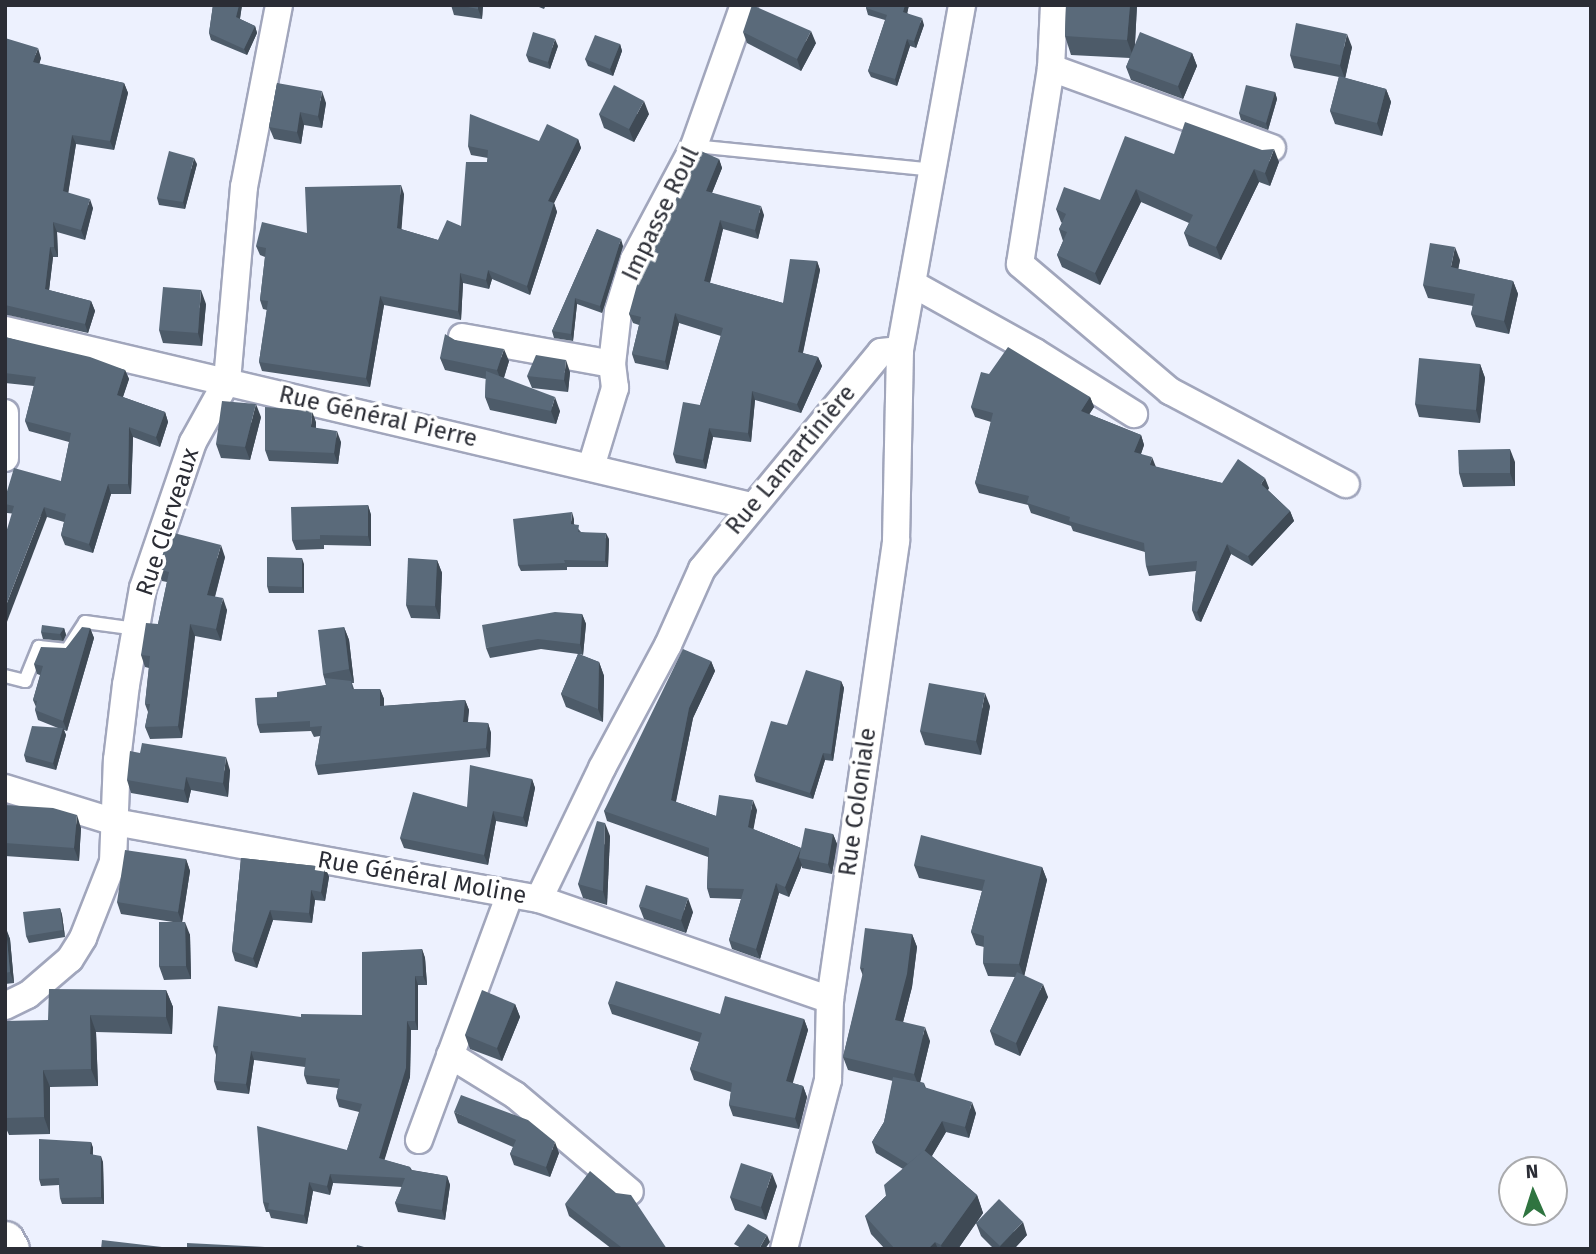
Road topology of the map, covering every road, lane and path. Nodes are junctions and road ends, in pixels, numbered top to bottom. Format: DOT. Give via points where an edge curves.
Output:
graph roads {
  1 [pos="279,5"];
  2 [pos="744,5"];
  3 [pos="962,5"];
  4 [pos="1054,5"];
  5 [pos="1051,68"];
  6 [pos="694,146"];
  7 [pos="1272,148"];
  8 [pos="934,170"];
  9 [pos="913,284"];
  10 [pos="5,330"];
  11 [pos="462,337"];
  12 [pos="900,350"];
  13 [pos="612,364"];
  14 [pos="227,381"];
  15 [pos="5,413"];
  16 [pos="1134,414"];
  17 [pos="5,457"];
  18 [pos="591,467"];
  19 [pos="1346,484"];
  20 [pos="751,506"];
  21 [pos="136,629"];
  22 [pos="5,676"];
  23 [pos="5,788"];
  24 [pos="116,822"];
  25 [pos="510,894"];
  26 [pos="539,899"];
  27 [pos="830,1000"];
  28 [pos="5,1006"];
  29 [pos="450,1055"];
  30 [pos="419,1140"];
  31 [pos="629,1192"];
  32 [pos="5,1240"];
  33 [pos="10,1249"];
  34 [pos="784,1249"];
  1 -- 14 [label="street, Rue Clerveaux" via="244,187"];
  2 -- 6 [label="street, Impasse Roul"];
  3 -- 8 [label="street"];
  4 -- 5 [label="street"];
  5 -- 7 [label="street"];
  5 -- 19 [label="street" via="1020,264 1170,391"];
  6 -- 8 [label="lane"];
  6 -- 13 [label="street, Impasse Roul" via="634,259 618,311"];
  8 -- 9 [label="street"];
  9 -- 12 [label="street"];
  9 -- 16 [label="street"];
  10 -- 14 [label="street, Rue Général Pierre"];
  11 -- 13 [label="street"];
  12 -- 20 [label="street, Rue Lamartinière" via="881,352"];
  12 -- 27 [label="street, Rue Coloniale" via="896,541"];
  13 -- 18 [label="street, Impasse Roul" via="615,388"];
  14 -- 18 [label="street, Rue Général Pierre"];
  14 -- 21 [label="street, Rue Clerveaux" via="193,442 144,588"];
  15 -- 17 [label="street"];
  18 -- 20 [label="street, Rue Général Pierre"];
  20 -- 26 [label="street, Rue Lamartinière" via="702,569"];
  21 -- 22 [label="lane" via="85,622 67,650 39,647 25,681"];
  21 -- 24 [label="street, Rue Clerveaux" via="117,760"];
  23 -- 24 [label="street, Rue Général Moline"];
  24 -- 25 [label="street, Rue Général Moline"];
  24 -- 28 [label="street, Rue Clerveaux" via="113,862 71,959 28,995"];
  25 -- 26 [label="street, Rue Général Moline"];
  25 -- 29 [label="street"];
  26 -- 27 [label="street, Rue Général Moline"];
  27 -- 34 [label="street, Rue Coloniale" via="828,1080"];
  29 -- 30 [label="street"];
  29 -- 31 [label="street" via="515,1095"];
  32 -- 33 [label="street"];
}
